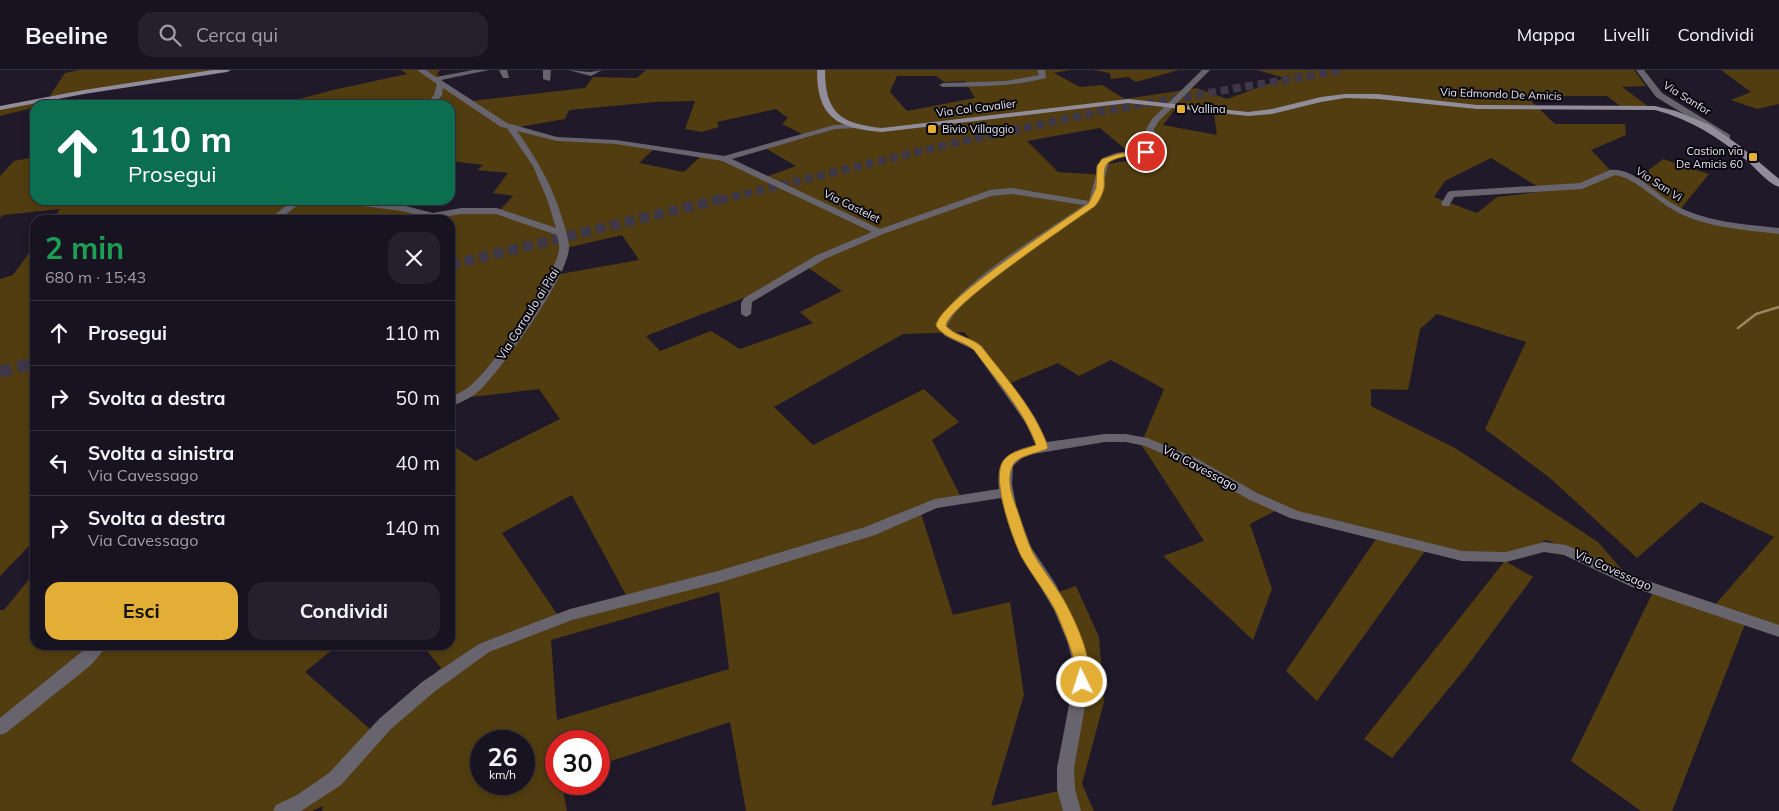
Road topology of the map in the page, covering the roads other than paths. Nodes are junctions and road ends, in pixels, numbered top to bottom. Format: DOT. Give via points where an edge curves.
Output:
graph roads {
  1 [pos="228,70"];
  2 [pos="421,70"];
  3 [pos="485,70"];
  4 [pos="547,70"];
  5 [pos="572,70"];
  6 [pos="598,70"];
  7 [pos="821,70"];
  8 [pos="1041,70"];
  9 [pos="1206,70"];
  10 [pos="1640,70"];
  11 [pos="547,79"];
  12 [pos="438,81"];
  13 [pos="943,85"];
  14 [pos="42,100"];
  15 [pos="434,100"];
  16 [pos="30,102"];
  17 [pos="1172,105"];
  18 [pos="0,108"];
  19 [pos="853,126"];
  20 [pos="510,127"];
  21 [pos="1724,138"];
  22 [pos="724,159"];
  23 [pos="1779,184"];
  24 [pos="1092,204"];
  25 [pos="1446,204"];
  26 [pos="292,205"];
  27 [pos="376,205"];
  28 [pos="280,215"];
  29 [pos="429,215"];
  30 [pos="439,215"];
  31 [pos="1779,231"];
  32 [pos="880,232"];
  33 [pos="561,233"];
  34 [pos="746,314"];
  35 [pos="455,399"];
  36 [pos="1043,447"];
  37 [pos="1006,493"];
  38 [pos="1779,631"];
  39 [pos="95,650"];
  40 [pos="0,728"];
  41 [pos="282,811"];
  42 [pos="1072,811"];
  1 -- 14 [label="main road"];
  2 -- 12 [label="street"];
  3 -- 12 [label="street"];
  4 -- 11 [label="street"];
  5 -- 6 [label="street" via="591,74"];
  7 -- 19 [label="main road, Via Col Cavalier" via="822,92 828,109"];
  8 -- 13 [label="street, Via Col Cavalier" via="1043,76 1037,78"];
  9 -- 17 [label="street"];
  10 -- 21 [label="street, Via Sanfor" via="1659,95 1727,137"];
  12 -- 15 [label="street" via="438,95"];
  12 -- 20 [label="street"];
  16 -- 18 [label="main road"];
  17 -- 19 [label="main road, Via Col Cavalier" via="1113,102 895,130"];
  17 -- 21 [label="main road, Via Edmondo De Amicis" via="1256,114 1327,97 1358,96 1478,108 1648,108 1681,114"];
  17 -- 24 [label="street" via="1152,125 1152,149 1105,160"];
  19 -- 22 [label="street, Via Castelet" via="834,127"];
  20 -- 22 [label="street, Via Castelet" via="557,139 624,143"];
  20 -- 33 [label="street, Via Corraulo ai Piai" via="540,172"];
  21 -- 23 [label="main road, Via Edmondo De Amicis"];
  22 -- 32 [label="street, Via Castelet"];
  24 -- 32 [label="street" via="1012,192 990,193"];
  24 -- 36 [label="street" via="968,293 941,322 946,333 978,348 1031,421"];
  25 -- 31 [label="street, Via San Vi" via="1451,194 1582,186 1603,174 1617,173 1630,177 1654,196 1682,211 1716,221"];
  26 -- 28 [label="street"];
  27 -- 29 [label="street"];
  30 -- 33 [label="street" via="497,211"];
  32 -- 34 [label="street, Via Castelet" via="821,257 753,296 746,303"];
  33 -- 35 [label="street, Via Corraulo ai Piai" via="564,250 559,265 527,318 486,377 474,389"];
  36 -- 37 [label="street, Via Cavessago" via="1013,457 1007,464"];
  36 -- 38 [label="street, Via Cavessago" via="1118,438 1146,442 1176,453 1271,506 1295,515 1462,556 1506,557 1544,547 1566,550 1637,582"];
  37 -- 41 [label="street" via="935,504 870,531 718,577 570,615 484,648 421,693 385,724 335,779"];
  37 -- 42 [label="street, Via Cavessago" via="1027,554 1057,601 1076,642 1083,668 1081,697 1068,740 1065,769"];
  39 -- 40 [label="street"];
}
